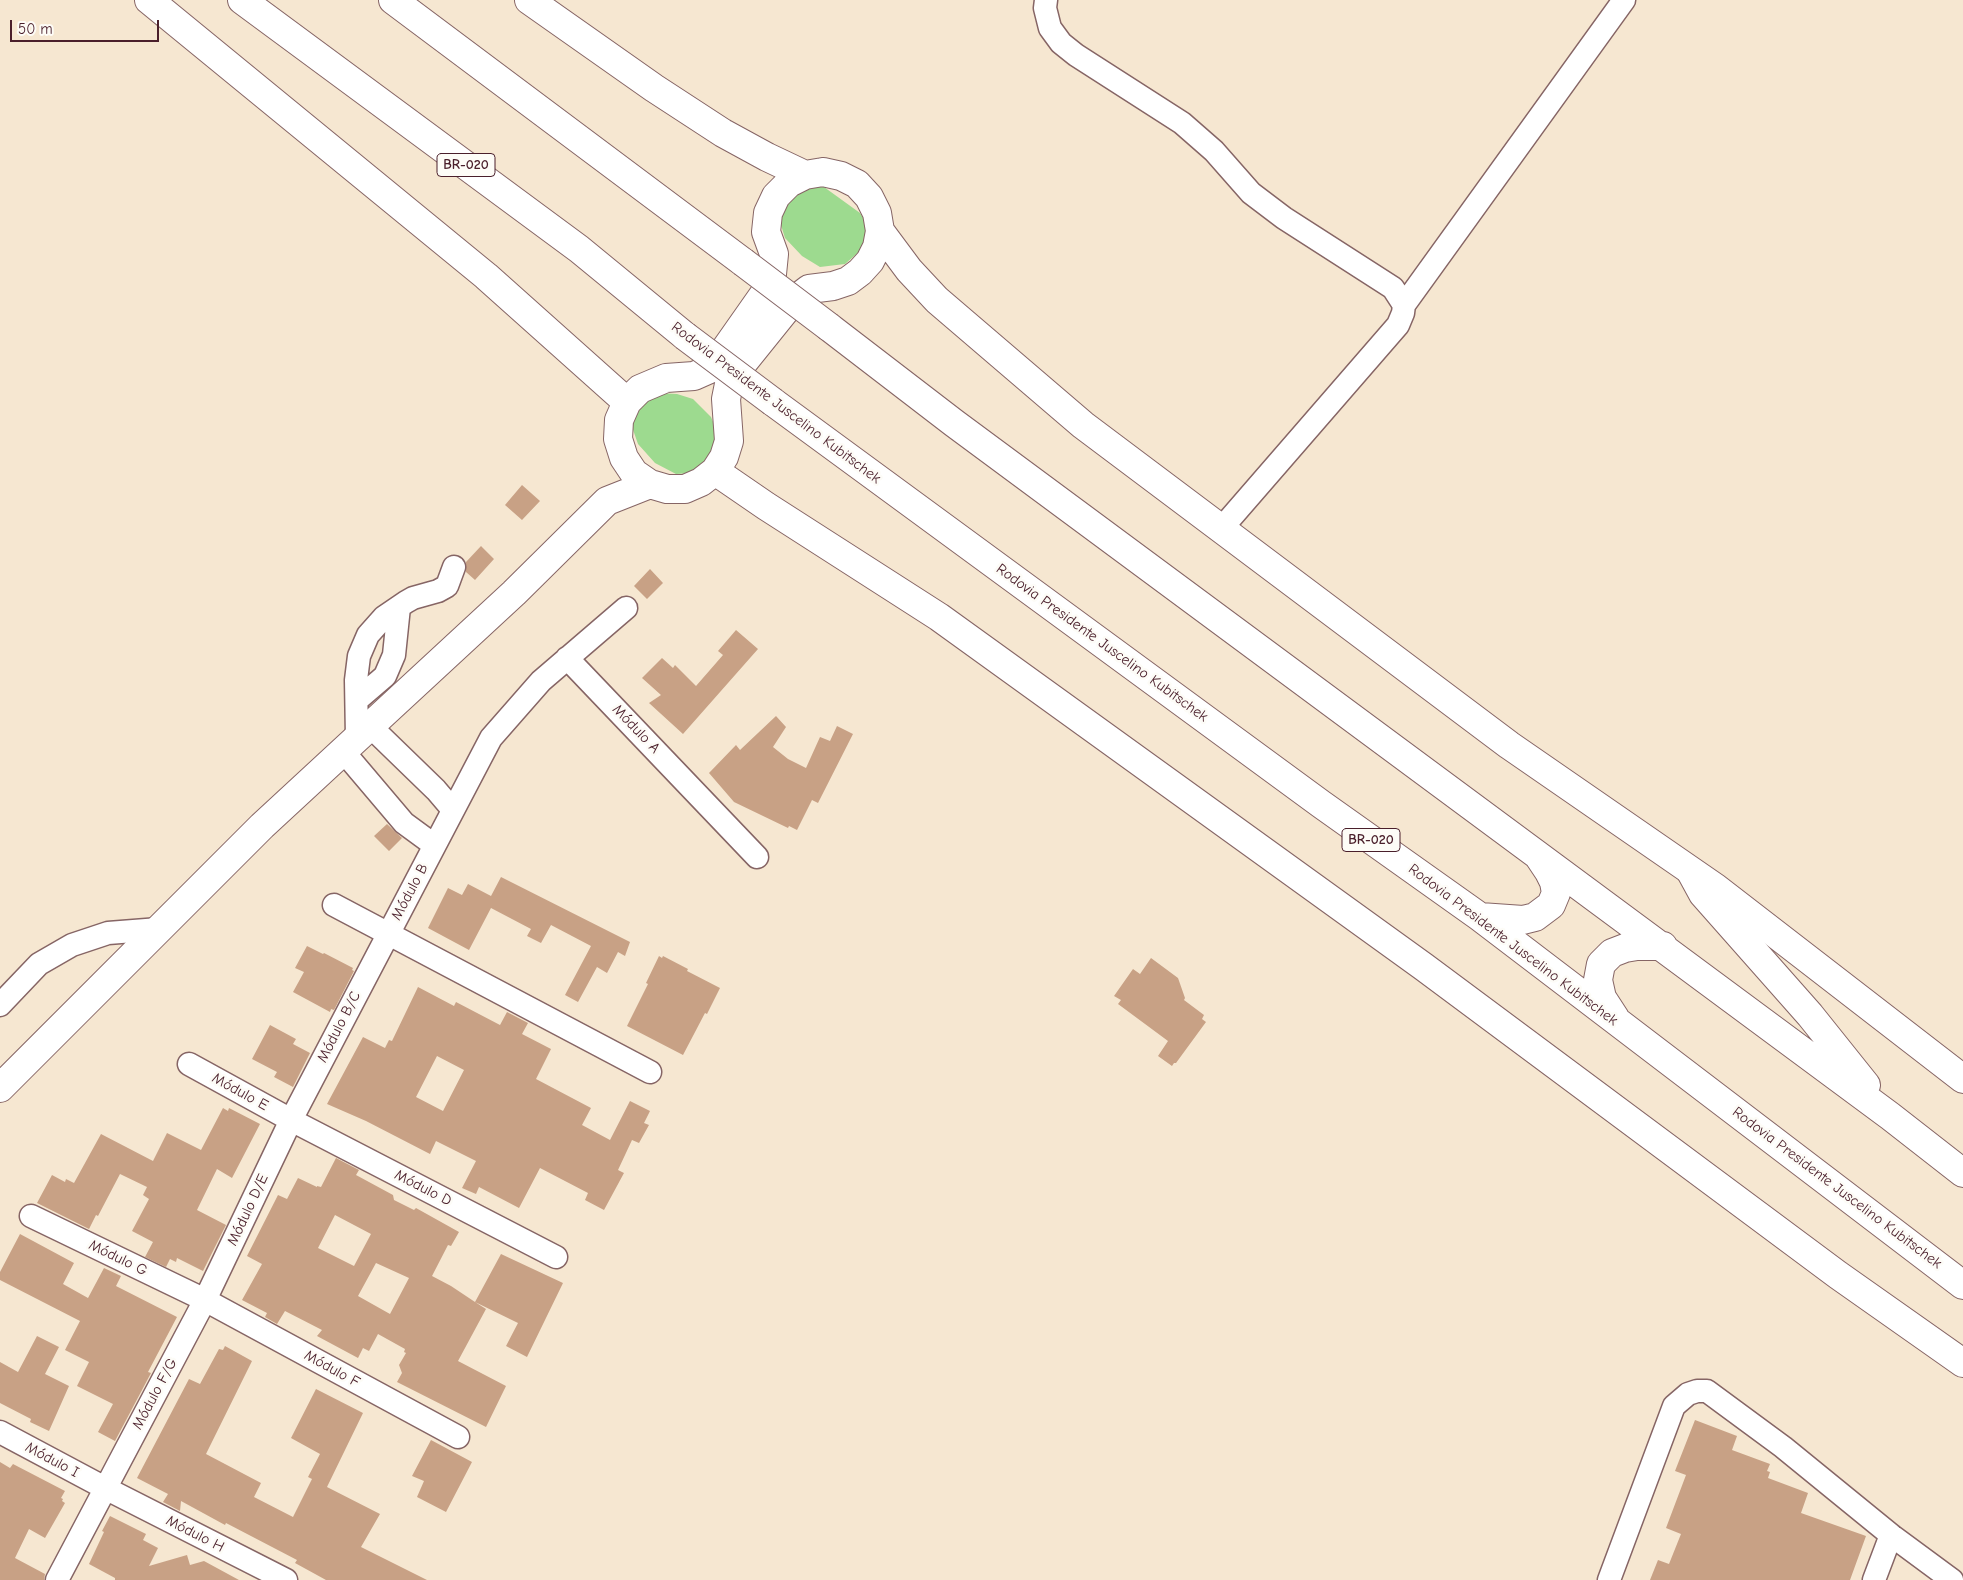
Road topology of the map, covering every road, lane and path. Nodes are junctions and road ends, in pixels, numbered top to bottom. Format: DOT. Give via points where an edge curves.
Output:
graph roads {
  1 [pos="149,0"];
  2 [pos="242,0"];
  3 [pos="393,0"];
  4 [pos="528,0"];
  5 [pos="1046,0"];
  6 [pos="1624,0"];
  7 [pos="806,175"];
  8 [pos="880,231"];
  9 [pos="1404,304"];
  10 [pos="627,402"];
  11 [pos="624,458"];
  12 [pos="715,471"];
  13 [pos="650,484"];
  14 [pos="607,501"];
  15 [pos="1221,529"];
  16 [pos="454,567"];
  17 [pos="399,608"];
  18 [pos="626,608"];
  19 [pos="567,658"];
  20 [pos="356,700"];
  21 [pos="357,738"];
  22 [pos="452,810"];
  23 [pos="434,845"];
  24 [pos="1536,853"];
  25 [pos="757,857"];
  26 [pos="1691,872"];
  27 [pos="334,905"];
  28 [pos="1480,917"];
  29 [pos="159,929"];
  30 [pos="387,934"];
  31 [pos="1662,946"];
  32 [pos="0,1005"];
  33 [pos="1618,1024"];
  34 [pos="189,1064"];
  35 [pos="650,1072"];
  36 [pos="1963,1079"];
  37 [pos="0,1088"];
  38 [pos="1890,1116"];
  39 [pos="291,1120"];
  40 [pos="1963,1173"];
  41 [pos="31,1216"];
  42 [pos="556,1257"];
  43 [pos="1963,1285"];
  44 [pos="205,1300"];
  45 [pos="1963,1363"];
  46 [pos="0,1432"];
  47 [pos="458,1437"];
  48 [pos="105,1488"];
  49 [pos="1891,1535"];
  50 [pos="57,1580"];
  51 [pos="286,1580"];
  52 [pos="1610,1580"];
  53 [pos="1874,1580"];
  54 [pos="1952,1580"];
  1 -- 10 [label="main road" via="486,276"];
  2 -- 28 [label="main road, Rodovia Presidente Juscelino Kubitschek / BR-020, bridge" via="579,249 685,336 773,402 1320,804"];
  3 -- 24 [label="main road, bridge" via="954,423"];
  4 -- 7 [label="main road" via="723,133"];
  5 -- 9 [label="street" via="1050,28 1076,55 1182,123 1214,151 1250,193 1393,288"];
  6 -- 9 [label="street"];
  7 -- 8 [label="main road" via="823,172 857,184 869,197"];
  7 -- 10 [label="main road" via="789,183 776,196 768,213 766,232 774,254 771,284 712,368 694,376 666,378 640,389"];
  8 -- 12 [label="main road" via="877,247 860,272 833,286 809,288 792,302 730,378 726,398 729,441"];
  8 -- 15 [label="main road" via="937,300 980,338 1083,425"];
  9 -- 15 [label="street" via="1398,324"];
  10 -- 11 [label="main road" via="619,420 618,439"];
  11 -- 13 [label="main road" via="634,473"];
  11 -- 14 [label="main road"];
  12 -- 13 [label="main road" via="684,489"];
  12 -- 45 [label="main road" via="948,622 1416,961 1838,1275"];
  13 -- 14 [label="main road"];
  14 -- 21 [label="main road" via="514,593"];
  15 -- 26 [label="main road" via="1509,745"];
  16 -- 17 [label="street" via="447,586 413,598"];
  17 -- 20 [label="street" via="394,655 385,676"];
  17 -- 20 [label="street" via="384,617 368,635 359,656"];
  18 -- 19 [label="street"];
  19 -- 22 [label="street, Módulo B" via="491,738"];
  19 -- 25 [label="street, Módulo A"];
  20 -- 21 [label="street"];
  21 -- 22 [label="street" via="436,790"];
  21 -- 23 [label="street" via="404,823"];
  21 -- 29 [label="main road" via="262,826"];
  22 -- 23 [label="street, Módulo B"];
  23 -- 30 [label="street, Módulo B"];
  24 -- 28 [label="main road" via="1554,882 1556,893 1552,905 1535,917 1523,920"];
  24 -- 31 [label="main road"];
  26 -- 36 [label="main road"];
  26 -- 38 [label="main road" via="1703,894 1810,1015"];
  27 -- 30 [label="street"];
  28 -- 33 [label="main road, Rodovia Presidente Juscelino Kubitschek / BR-020"];
  29 -- 32 [label="street" via="108,933 72,945 39,964"];
  29 -- 37 [label="main road"];
  30 -- 35 [label="street, Módulo B"];
  30 -- 39 [label="street, Módulo B/C"];
  31 -- 33 [label="main road" via="1625,948 1612,953 1601,964 1598,980 1602,998"];
  31 -- 38 [label="main road"];
  33 -- 43 [label="main road, Rodovia Presidente Juscelino Kubitschek / BR-020"];
  34 -- 39 [label="street, Módulo E"];
  38 -- 40 [label="main road"];
  39 -- 42 [label="street, Módulo D"];
  39 -- 44 [label="street, Módulo D/E"];
  41 -- 44 [label="street, Módulo G"];
  44 -- 47 [label="street, Módulo F"];
  44 -- 48 [label="street, Módulo F/G"];
  46 -- 48 [label="street, Módulo I"];
  48 -- 50 [label="street, Módulo F/G"];
  48 -- 51 [label="street, Módulo H"];
  49 -- 52 [label="street" via="1783,1447 1707,1391 1698,1391 1688,1394 1674,1406"];
  49 -- 53 [label="street"];
  49 -- 54 [label="street"];
}
